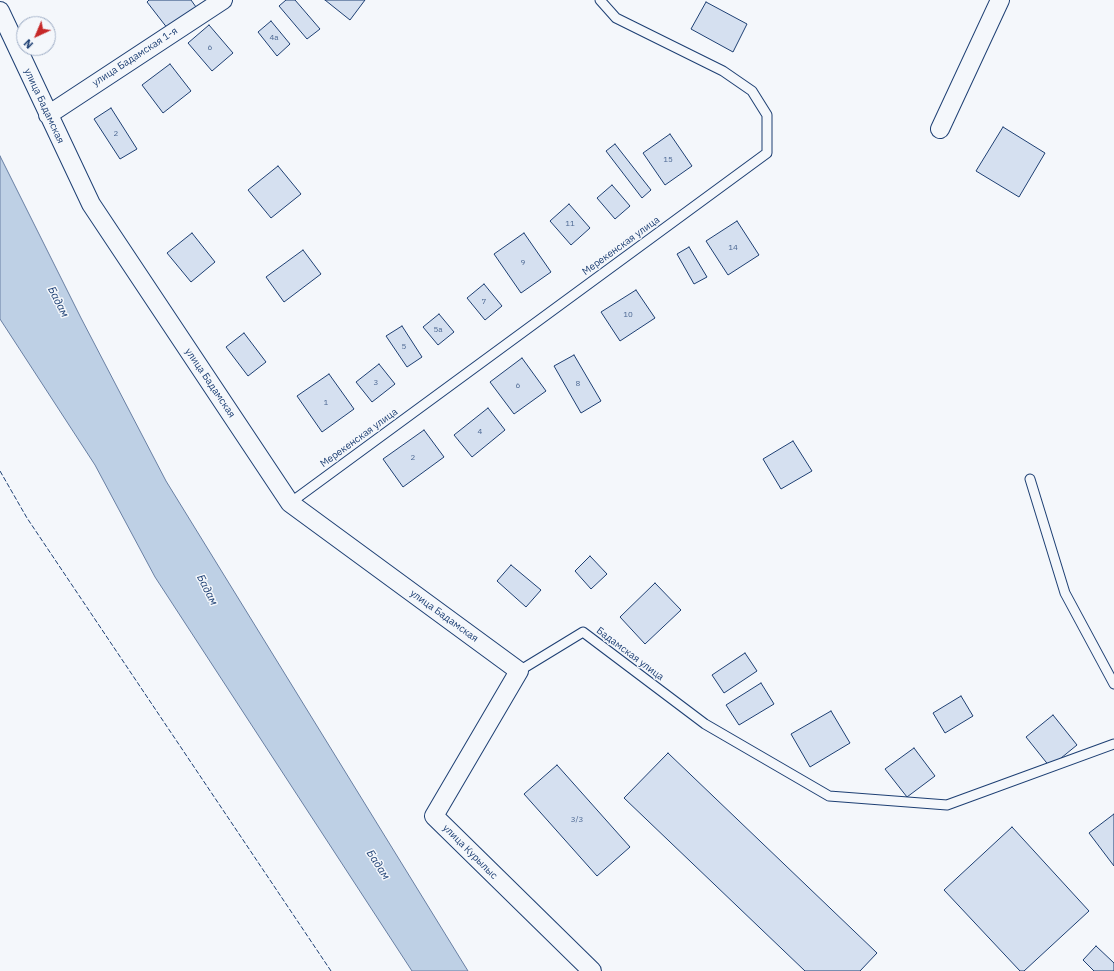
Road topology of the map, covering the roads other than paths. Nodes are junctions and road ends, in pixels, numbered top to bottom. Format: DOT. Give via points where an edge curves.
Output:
graph roads {
  1 [pos="223,0"];
  2 [pos="600,0"];
  3 [pos="1000,0"];
  4 [pos="0,11"];
  5 [pos="48,115"];
  6 [pos="940,129"];
  7 [pos="1030,479"];
  8 [pos="290,503"];
  9 [pos="519,671"];
  10 [pos="1114,684"];
  11 [pos="1114,744"];
  12 [pos="592,971"];
  1 -- 5 [label="street, улица Бадамская 1-я"];
  2 -- 8 [label="lane, Мерекенская улица" via="616,18 723,71 752,90 768,116 767,153"];
  3 -- 6 [label="street"];
  4 -- 5 [label="street, улица Бадамская"];
  5 -- 8 [label="street, улица Бадамская" via="91,204"];
  7 -- 10 [label="lane" via="1065,593"];
  8 -- 9 [label="street, улица Бадамская"];
  9 -- 11 [label="lane, Бадамская улица" via="583,632 705,724 829,796 946,805"];
  9 -- 12 [label="street, улица Курылыс" via="434,816"];
}
